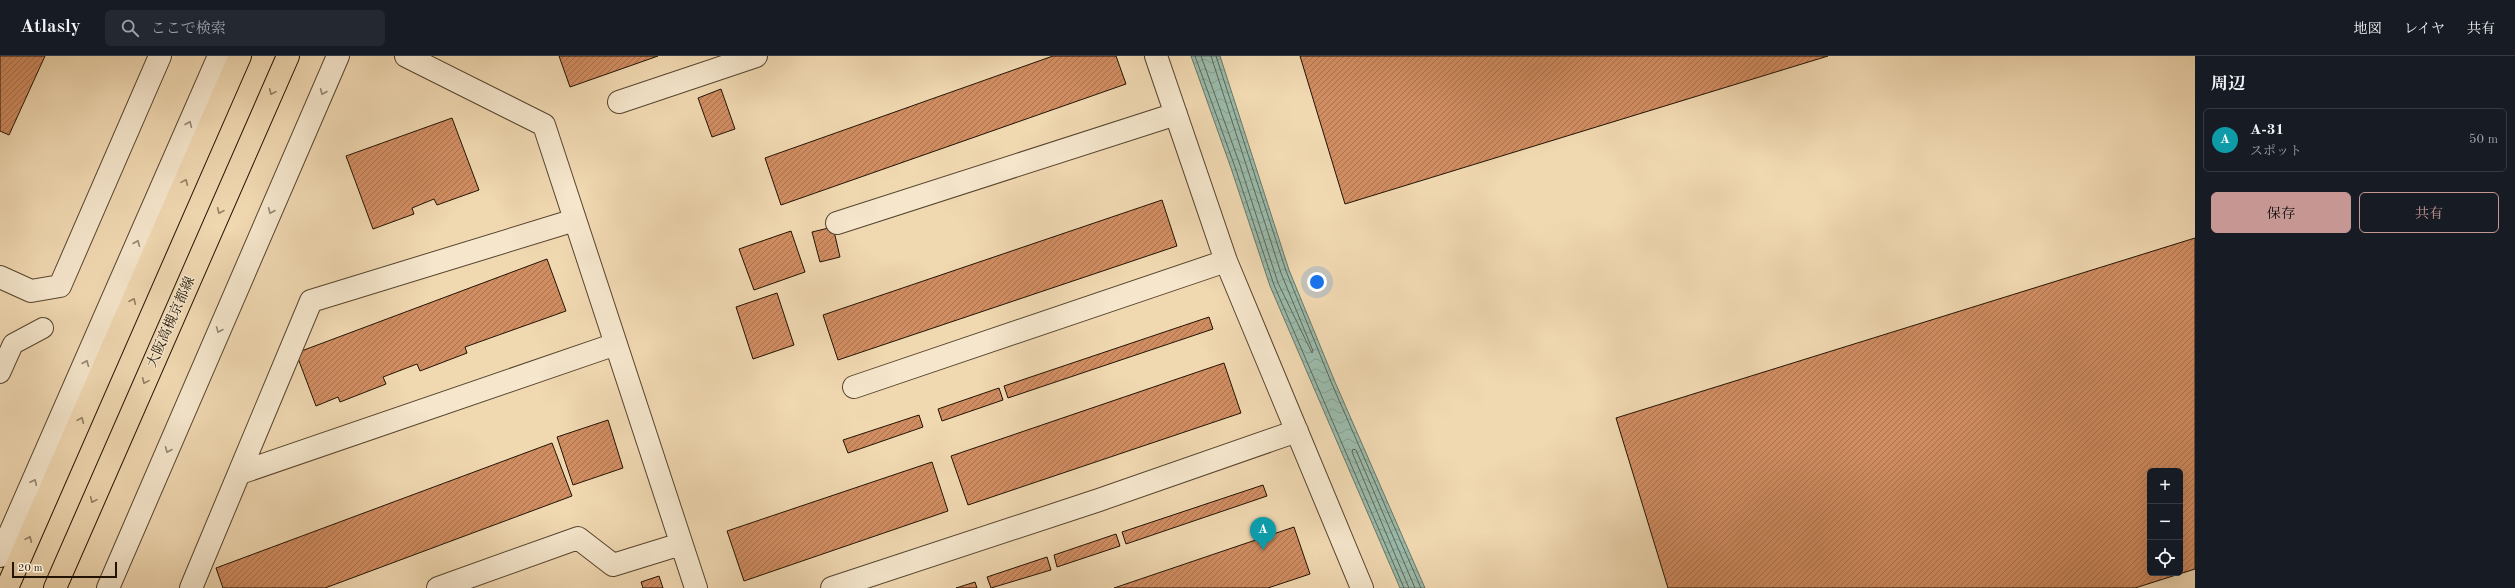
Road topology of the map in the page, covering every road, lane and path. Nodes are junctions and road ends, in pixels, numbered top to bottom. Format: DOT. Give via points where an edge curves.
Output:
graph roads {
  1 [pos="160,56"];
  2 [pos="219,56"];
  3 [pos="240,56"];
  4 [pos="288,56"];
  5 [pos="338,56"];
  6 [pos="406,56"];
  7 [pos="756,56"];
  8 [pos="1156,56"];
  9 [pos="619,102"];
  10 [pos="1176,114"];
  11 [pos="575,220"];
  12 [pos="837,223"];
  13 [pos="1226,261"];
  14 [pos="0,276"];
  15 [pos="43,328"];
  16 [pos="616,344"];
  17 [pos="0,373"];
  18 [pos="854,387"];
  19 [pos="1297,431"];
  20 [pos="240,473"];
  21 [pos="681,544"];
  22 [pos="0,556"];
  23 [pos="7,588"];
  24 [pos="55,588"];
  25 [pos="108,588"];
  26 [pos="191,588"];
  27 [pos="438,588"];
  28 [pos="696,588"];
  29 [pos="832,588"];
  30 [pos="1362,588"];
  1 -- 14 [label="street" via="60,286 31,291"];
  22 -- 2 [label="street, one-way"];
  23 -- 3 [label="main road, one-way"];
  4 -- 24 [label="main road, 大阪高槻京都線, one-way"];
  5 -- 25 [label="street, one-way"];
  6 -- 11 [label="street" via="544,125"];
  7 -- 9 [label="street"];
  8 -- 10 [label="street"];
  10 -- 12 [label="street"];
  10 -- 13 [label="street"];
  11 -- 16 [label="street"];
  11 -- 20 [label="street" via="311,301"];
  13 -- 18 [label="street"];
  13 -- 19 [label="street"];
  15 -- 17 [label="lane" via="13,344"];
  16 -- 20 [label="street"];
  16 -- 21 [label="street"];
  19 -- 29 [label="street" via="1099,500"];
  19 -- 30 [label="street"];
  20 -- 26 [label="street"];
  21 -- 27 [label="street" via="613,565 578,538"];
  21 -- 28 [label="street"];
}
